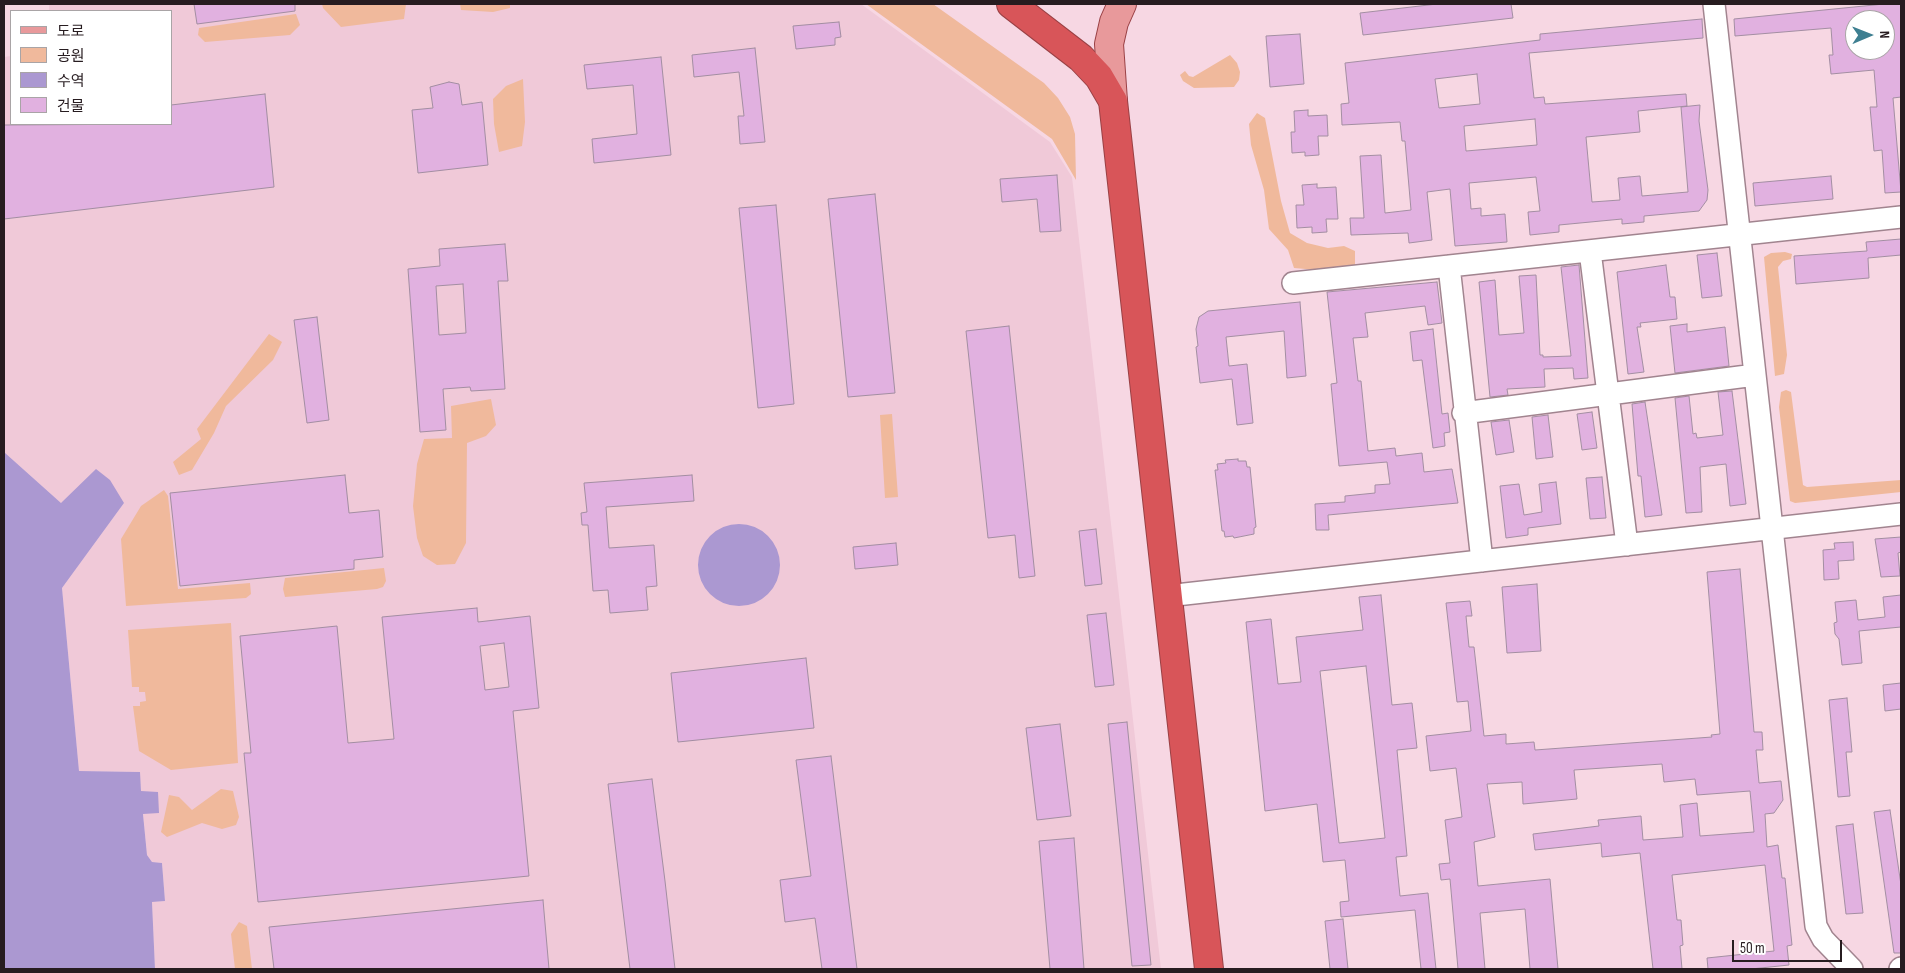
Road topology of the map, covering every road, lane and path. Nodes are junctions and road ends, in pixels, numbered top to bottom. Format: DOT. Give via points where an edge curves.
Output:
graph roads {
  1 [pos="1011,4"];
  2 [pos="1122,4"];
  3 [pos="1714,4"];
  4 [pos="1113,101"];
  5 [pos="1901,217"];
  6 [pos="1740,234"];
  7 [pos="1590,251"];
  8 [pos="1448,266"];
  9 [pos="1293,283"];
  10 [pos="1755,375"];
  11 [pos="1606,394"];
  12 [pos="1463,413"];
  13 [pos="1901,514"];
  14 [pos="1772,529"];
  15 [pos="1627,545"];
  16 [pos="1482,561"];
  17 [pos="1167,596"];
  18 [pos="1208,969"];
  19 [pos="1852,969"];
  1 -- 4 [label="highway" via="1081,58 1100,77"];
  2 -- 4 [label="main road" via="1109,44"];
  3 -- 6 [label="street"];
  4 -- 17 [label="highway"];
  5 -- 6 [label="street"];
  6 -- 7 [label="street"];
  6 -- 10 [label="street"];
  7 -- 8 [label="street"];
  7 -- 11 [label="street"];
  8 -- 9 [label="street"];
  8 -- 12 [label="street"];
  10 -- 11 [label="street"];
  10 -- 14 [label="street"];
  11 -- 12 [label="street"];
  11 -- 15 [label="street"];
  12 -- 16 [label="street"];
  13 -- 14 [label="street"];
  14 -- 15 [label="street"];
  14 -- 19 [label="street" via="1816,926 1823,939"];
  15 -- 16 [label="street"];
  16 -- 17 [label="street"];
  17 -- 18 [label="highway"];
}
